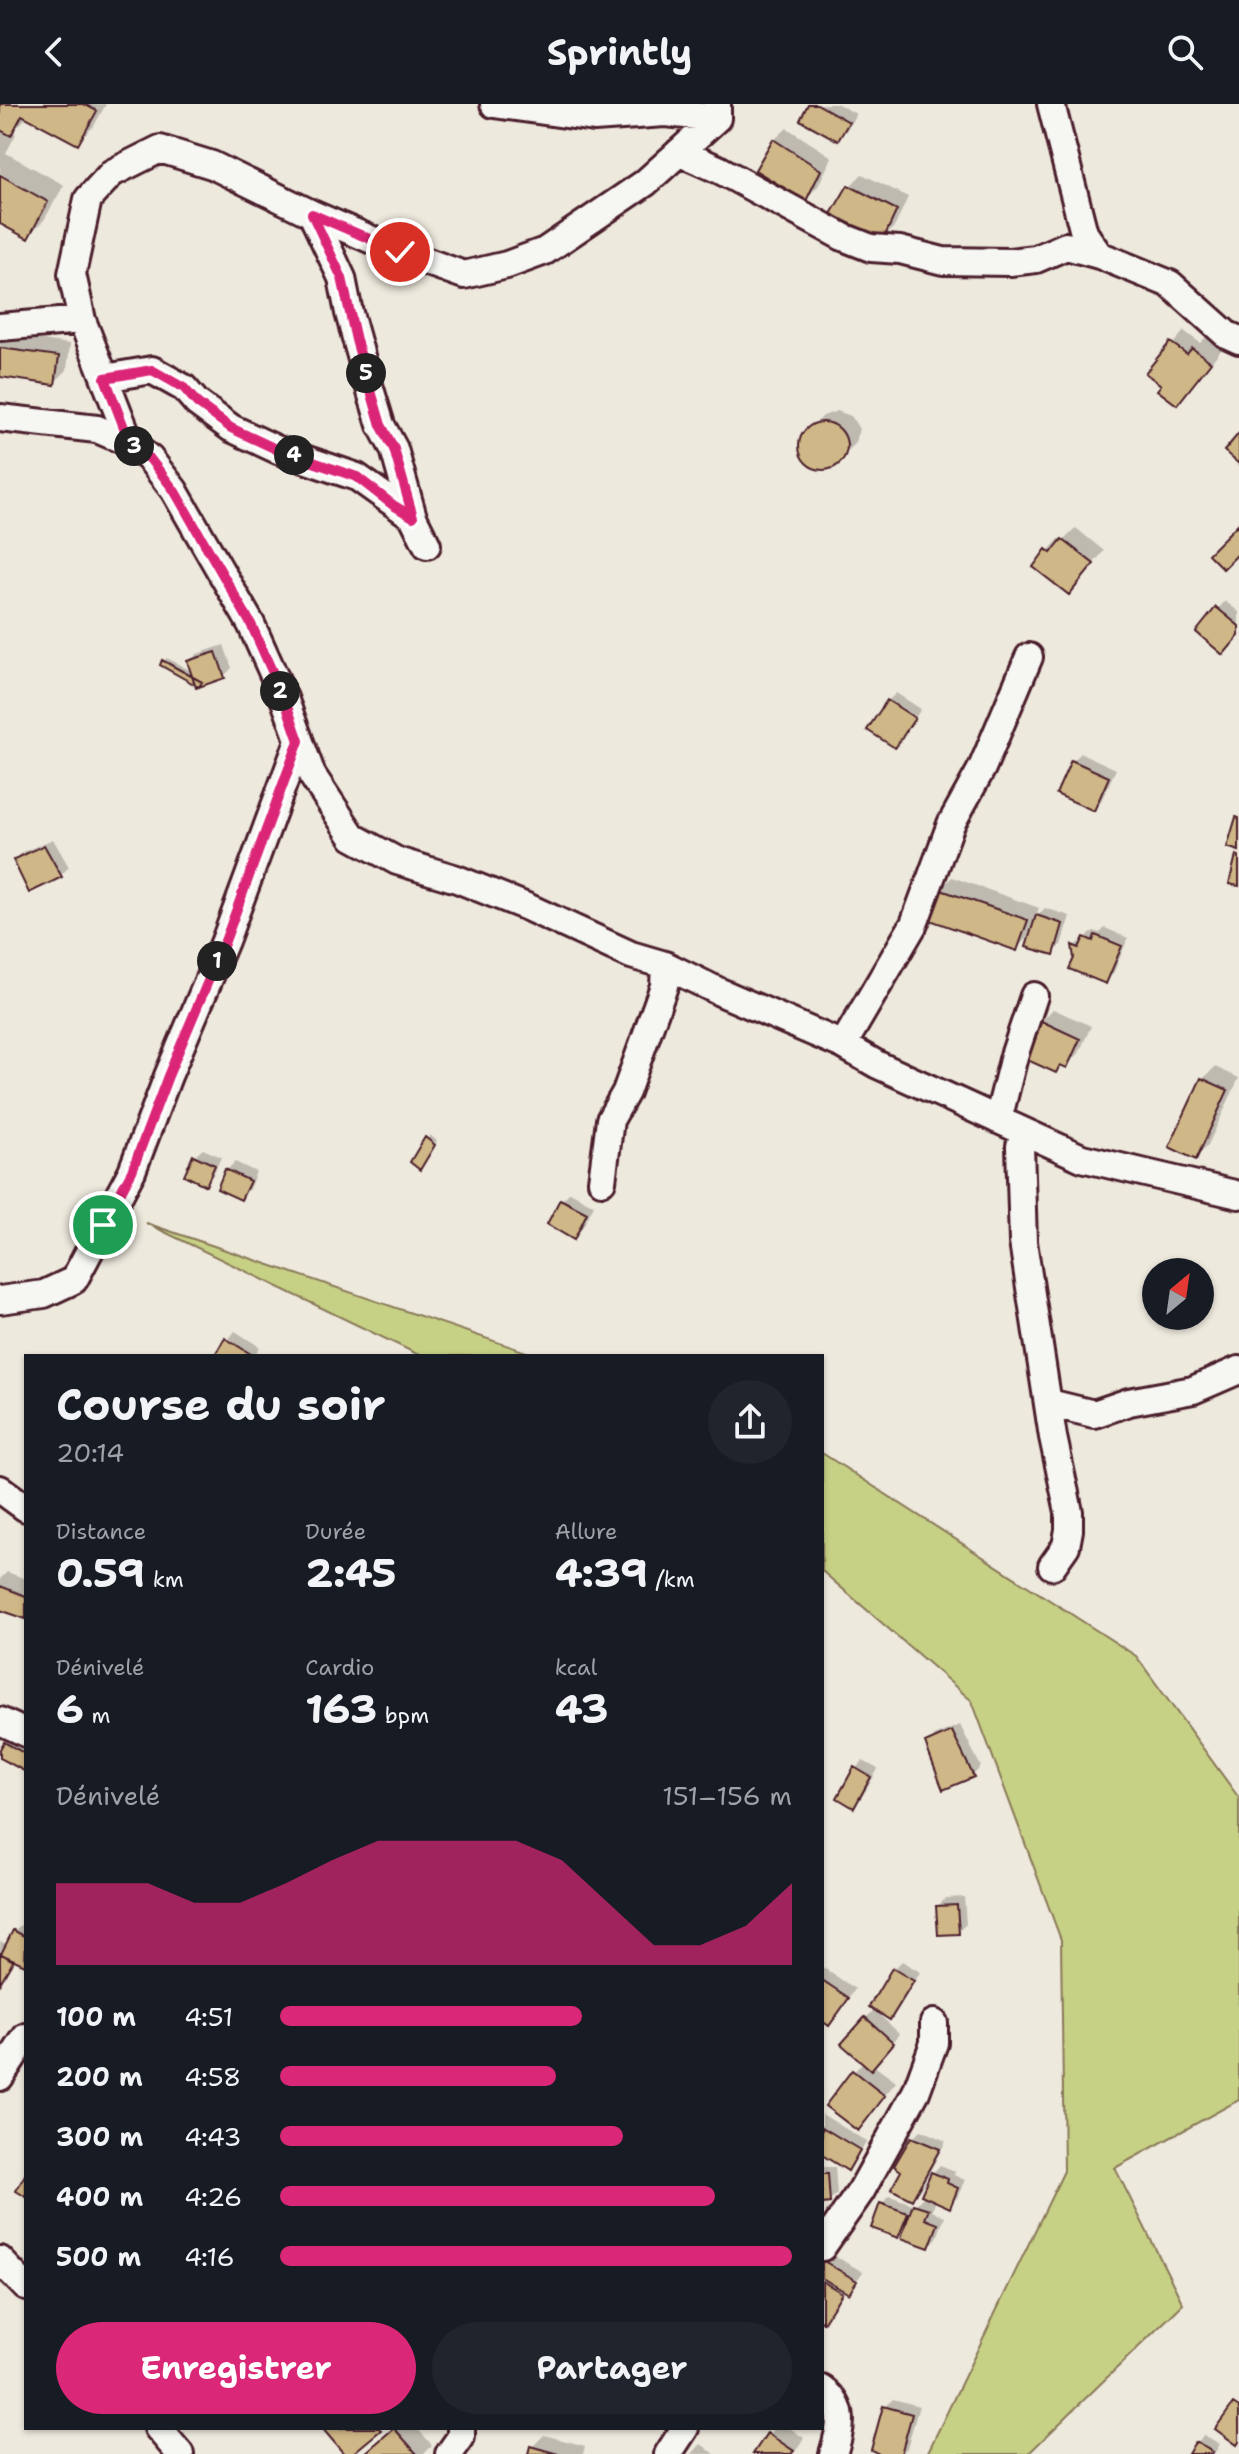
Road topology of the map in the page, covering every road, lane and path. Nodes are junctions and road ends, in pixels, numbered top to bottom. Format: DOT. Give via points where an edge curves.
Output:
graph roads {
  1 [pos="494,104"];
  2 [pos="1051,104"];
  3 [pos="717,111"];
  4 [pos="679,152"];
  5 [pos="312,214"];
  6 [pos="1099,255"];
  7 [pos="82,320"];
  8 [pos="0,327"];
  9 [pos="1239,340"];
  10 [pos="105,378"];
  11 [pos="0,418"];
  12 [pos="130,443"];
  13 [pos="413,517"];
  14 [pos="427,545"];
  15 [pos="1029,657"];
  16 [pos="299,741"];
  17 [pos="665,965"];
  18 [pos="1034,996"];
  19 [pos="843,1045"];
  20 [pos="998,1120"];
  21 [pos="1025,1134"];
  22 [pos="602,1181"];
  23 [pos="1239,1195"];
  24 [pos="0,1300"];
  25 [pos="1239,1370"];
  26 [pos="1049,1403"];
  27 [pos="0,1489"];
  28 [pos="24,1507"];
  29 [pos="1052,1566"];
  30 [pos="0,1721"];
  31 [pos="24,1732"];
  32 [pos="934,2023"];
  33 [pos="24,2040"];
  34 [pos="0,2077"];
  35 [pos="824,2244"];
  36 [pos="0,2260"];
  37 [pos="24,2285"];
  38 [pos="824,2391"];
  39 [pos="160,2430"];
  40 [pos="461,2430"];
  41 [pos="684,2430"];
  42 [pos="180,2454"];
  43 [pos="449,2454"];
  44 [pos="668,2454"];
  45 [pos="833,2454"];
  1 -- 3 [label="street" via="594,118"];
  2 -- 6 [label="street" via="1084,233"];
  3 -- 4 [label="street"];
  4 -- 5 [label="street" via="645,183 545,251 464,275"];
  4 -- 6 [label="street" via="871,248 943,261 1036,259 1066,246"];
  5 -- 7 [label="street" via="212,165 160,149 138,159 112,173 88,199 72,274"];
  5 -- 13 [label="street" via="342,278 378,414"];
  6 -- 9 [label="street" via="1170,284"];
  7 -- 8 [label="street"];
  7 -- 10 [label="street"];
  10 -- 12 [label="street"];
  10 -- 13 [label="street" via="152,370 184,388 231,428 357,477"];
  11 -- 12 [label="street" via="97,429"];
  12 -- 16 [label="street" via="174,490 251,624"];
  13 -- 14 [label="street"];
  15 -- 19 [label="street" via="982,768 951,824 914,924"];
  16 -- 17 [label="street" via="312,775 353,837 397,861 457,879"];
  16 -- 24 [label="street" via="132,1171 89,1253 74,1280 44,1294"];
  17 -- 19 [label="street"];
  17 -- 22 [label="street" via="660,999 626,1092 610,1120"];
  18 -- 20 [label="street"];
  19 -- 20 [label="street"];
  20 -- 21 [label="street"];
  21 -- 23 [label="street" via="1082,1158"];
  21 -- 26 [label="street" via="1020,1146 1023,1242"];
  25 -- 26 [label="street" via="1193,1390 1094,1414"];
  26 -- 29 [label="street" via="1069,1512 1066,1546"];
  27 -- 28 [label="street"];
  30 -- 31 [label="street"];
  32 -- 35 [label="street" via="934,2043 916,2092 861,2191"];
  33 -- 34 [label="street"];
  36 -- 37 [label="street"];
  38 -- 45 [label="street" via="839,2411 841,2427"];
  39 -- 42 [label="street"];
  40 -- 43 [label="street"];
  41 -- 44 [label="street"];
}
